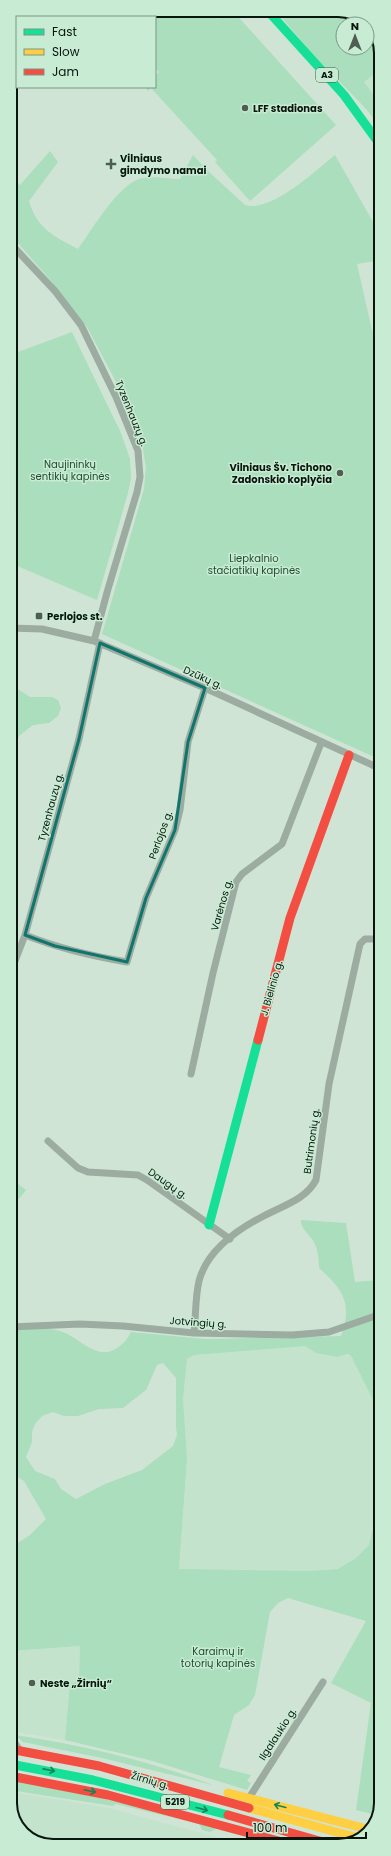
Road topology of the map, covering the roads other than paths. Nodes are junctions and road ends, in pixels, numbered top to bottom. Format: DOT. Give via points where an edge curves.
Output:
graph roads {
  1 [pos="273,17"];
  2 [pos="374,136"];
  3 [pos="17,250"];
  4 [pos="17,628"];
  5 [pos="97,642"];
  6 [pos="205,688"];
  7 [pos="321,742"];
  8 [pos="349,755"];
  9 [pos="374,766"];
  10 [pos="25,935"];
  11 [pos="374,939"];
  12 [pos="17,956"];
  13 [pos="191,1074"];
  14 [pos="48,1141"];
  15 [pos="209,1225"];
  16 [pos="230,1238"];
  17 [pos="374,1317"];
  18 [pos="17,1327"];
  19 [pos="194,1333"];
  20 [pos="323,1682"];
  21 [pos="17,1747"];
  22 [pos="17,1750"];
  23 [pos="21,1750"];
  24 [pos="17,1765"];
  25 [pos="131,1774"];
  26 [pos="17,1777"];
  27 [pos="249,1798"];
  28 [pos="364,1828"];
  29 [pos="352,1836"];
  30 [pos="271,1839"];
  31 [pos="312,1839"];
  1 -- 2 [label="main road, A3" via="344,95"];
  3 -- 5 [label="street, Tyzenhauzų g." via="55,291 81,325 116,397 138,451 138,492 108,589"];
  4 -- 5 [label="street, Dzūkų g." via="42,629"];
  5 -- 6 [label="street, Dzūkų g."];
  5 -- 10 [label="street, Tyzenhauzų g." via="79,739"];
  6 -- 7 [label="street, Dzūkų g."];
  6 -- 10 [label="street, Perlojos g." via="188,742 180,810 175,830 146,898 127,962 96,957"];
  7 -- 8 [label="street, Dzūkų g."];
  7 -- 13 [label="street, Varėnos g." via="282,844 242,874 236,882"];
  8 -- 9 [label="street, Dzūkų g."];
  8 -- 15 [label="main road, J. Bielinio g." via="290,918"];
  10 -- 12 [label="street, Tyzenhauzų g."];
  11 -- 16 [label="street, Butrimonių g." via="365,939 360,944 329,1084 318,1172 314,1184 308,1192 262,1216"];
  14 -- 15 [label="street, Daugų g." via="78,1168 88,1172 138,1175"];
  15 -- 16 [label="street, Daugų g."];
  16 -- 19 [label="street, Butrimonių g." via="204,1268 199,1282"];
  17 -- 19 [label="street, Jotvingių g." via="339,1330 322,1333"];
  18 -- 19 [label="street, Jotvingių g." via="80,1324"];
  20 -- 27 [label="street, Ilgalaukio g."];
  21 -- 23 [label="street"];
  22 -- 23 [label="main road, Žirnių g. / 5219"];
  23 -- 25 [label="main road, Žirnių g. / 5219"];
  24 -- 31 [label="main road, Žirnių g. / 5219, one-way" via="126,1788"];
  25 -- 27 [label="main road, 5219"];
  25 -- 29 [label="main road, Žirnių g. / 5219"];
  26 -- 30 [label="main road, 5219, one-way" via="108,1795"];
  28 -- 27 [label="main road, 5219, one-way"];
}
